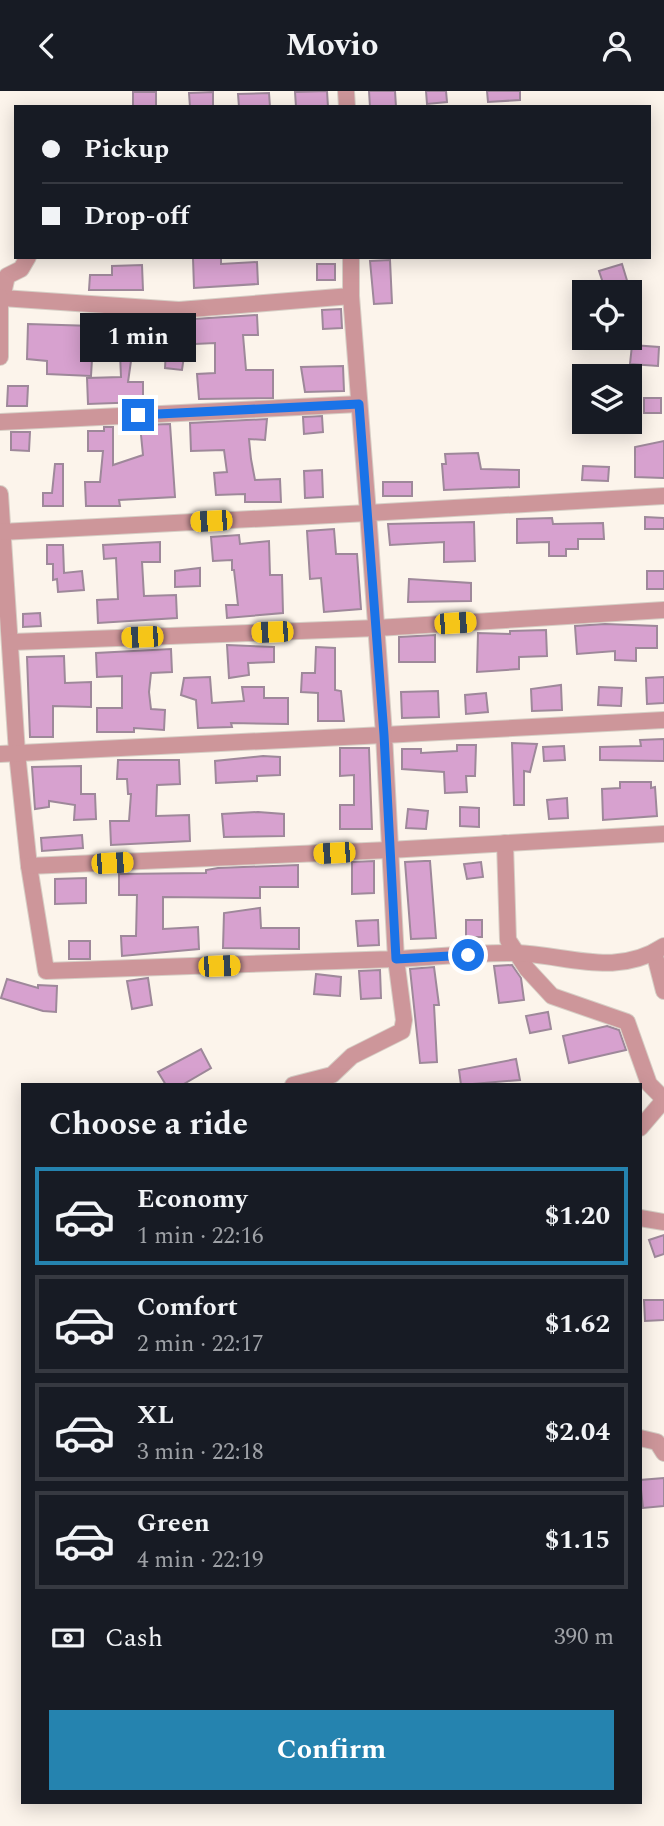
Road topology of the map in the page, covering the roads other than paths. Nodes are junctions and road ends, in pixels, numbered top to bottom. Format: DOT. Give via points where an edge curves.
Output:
graph roads {
  1 [pos="27,259"];
  2 [pos="351,259"];
  3 [pos="351,296"];
  4 [pos="1,297"];
  5 [pos="0,357"];
  6 [pos="359,404"];
  7 [pos="0,422"];
  8 [pos="0,494"];
  9 [pos="664,496"];
  10 [pos="368,513"];
  11 [pos="1,532"];
  12 [pos="664,610"];
  13 [pos="377,628"];
  14 [pos="12,642"];
  15 [pos="664,720"];
  16 [pos="384,735"];
  17 [pos="0,754"];
  18 [pos="17,754"];
  19 [pos="664,834"];
  20 [pos="505,843"];
  21 [pos="389,850"];
  22 [pos="29,866"];
  23 [pos="659,949"];
  24 [pos="516,953"];
  25 [pos="396,959"];
  26 [pos="664,991"];
  27 [pos="301,1083"];
  28 [pos="664,1099"];
  29 [pos="642,1126"];
  30 [pos="642,1218"];
  31 [pos="664,1223"];
  32 [pos="642,1438"];
  33 [pos="664,1454"];
  1 -- 4 [label="street" via="21,269 7,276"];
  2 -- 3 [label="street"];
  3 -- 4 [label="street" via="179,310"];
  3 -- 6 [label="street"];
  4 -- 5 [label="street"];
  6 -- 7 [label="street"];
  6 -- 10 [label="street"];
  8 -- 11 [label="street"];
  9 -- 10 [label="street"];
  10 -- 11 [label="street"];
  10 -- 13 [label="street"];
  11 -- 14 [label="street"];
  12 -- 13 [label="street"];
  13 -- 14 [label="street"];
  13 -- 16 [label="street"];
  14 -- 18 [label="street"];
  15 -- 16 [label="street"];
  16 -- 18 [label="street"];
  16 -- 21 [label="street"];
  17 -- 18 [label="street"];
  18 -- 22 [label="street"];
  19 -- 20 [label="street"];
  20 -- 21 [label="street"];
  20 -- 24 [label="street" via="508,940"];
  21 -- 22 [label="street"];
  21 -- 25 [label="street"];
  22 -- 25 [label="street" via="46,971"];
  23 -- 24 [label="street" via="609,965"];
  23 -- 26 [label="street"];
  24 -- 25 [label="street"];
  24 -- 28 [label="street" via="552,996 627,1022 649,1084"];
  25 -- 27 [label="street" via="402,1031 352,1056 332,1075"];
  28 -- 29 [label="street"];
  30 -- 31 [label="street"];
  32 -- 33 [label="street" via="657,1442"];
}
